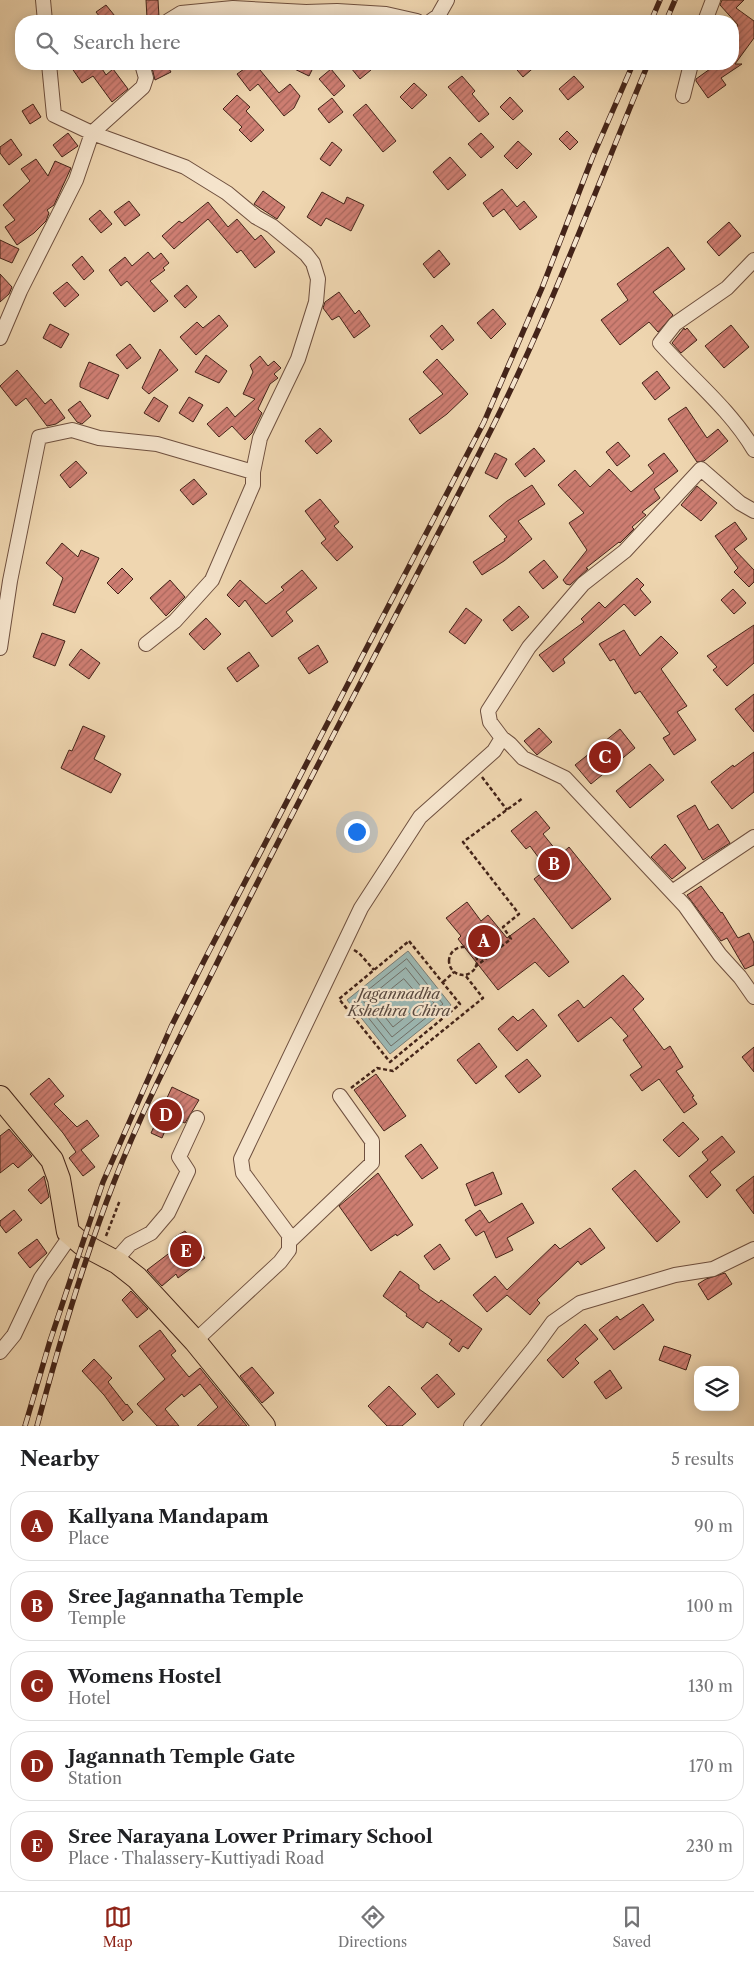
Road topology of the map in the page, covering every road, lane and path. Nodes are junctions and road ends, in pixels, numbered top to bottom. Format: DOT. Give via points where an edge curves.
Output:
graph roads {
  1 [pos="43,0"];
  2 [pos="447,0"];
  3 [pos="713,0"];
  4 [pos="44,15"];
  5 [pos="178,15"];
  6 [pos="390,15"];
  7 [pos="439,15"];
  8 [pos="707,15"];
  9 [pos="50,70"];
  10 [pos="144,70"];
  11 [pos="690,70"];
  12 [pos="683,96"];
  13 [pos="92,133"];
  14 [pos="754,260"];
  15 [pos="0,338"];
  16 [pos="754,448"];
  17 [pos="253,472"];
  18 [pos="754,511"];
  19 [pos="146,644"];
  20 [pos="0,648"];
  21 [pos="502,738"];
  22 [pos="476,768"];
  23 [pos="523,798"];
  24 [pos="507,810"];
  25 [pos="754,838"];
  26 [pos="672,892"];
  27 [pos="343,945"];
  28 [pos="475,967"];
  29 [pos="374,970"];
  30 [pos="454,972"];
  31 [pos="465,975"];
  32 [pos="443,982"];
  33 [pos="754,997"];
  34 [pos="428,1031"];
  35 [pos="434,1038"];
  36 [pos="340,1096"];
  37 [pos="0,1097"];
  38 [pos="197,1118"];
  39 [pos="120,1200"];
  40 [pos="71,1235"];
  41 [pos="289,1242"];
  42 [pos="754,1249"];
  43 [pos="107,1257"];
  44 [pos="195,1341"];
  45 [pos="0,1352"];
  46 [pos="264,1426"];
  47 [pos="471,1426"];
  1 -- 4 [label="street"];
  2 -- 7 [label="street"];
  3 -- 8 [label="street"];
  5 -- 6 [label="street" via="233,8"];
  9 -- 13 [label="street" via="54,115"];
  10 -- 13 [label="street" via="146,78 143,87"];
  11 -- 12 [label="street"];
  13 -- 15 [label="street" via="76,180"];
  13 -- 17 [label="street" via="185,167 272,226 313,263 318,279 316,302 298,359 260,438"];
  14 -- 16 [label="street" via="727,288 675,324 660,342 716,400"];
  17 -- 19 [label="street" via="252,485 212,580"];
  17 -- 20 [label="street" via="157,444 99,438 72,430 39,437"];
  18 -- 21 [label="street" via="701,469 625,551 583,584 529,647 488,711 490,722"];
  21 -- 22 [label="street"];
  21 -- 26 [label="street" via="524,758 565,778"];
  22 -- 24 [label="path"];
  22 -- 27 [label="street" via="420,817 361,908"];
  23 -- 24 [label="path"];
  24 -- 28 [label="path" via="463,842 520,914 503,927 511,939"];
  25 -- 26 [label="street"];
  26 -- 33 [label="street"];
  27 -- 29 [label="path" via="359,953"];
  27 -- 41 [label="street" via="242,1158 243,1173 289,1235"];
  28 -- 30 [label="path" via="475,954 459,948 449,957"];
  28 -- 31 [label="path"];
  29 -- 32 [label="path" via="409,941"];
  29 -- 34 [label="path" via="339,999 390,1062"];
  30 -- 31 [label="path"];
  30 -- 32 [label="path"];
  31 -- 35 [label="path" via="483,998"];
  32 -- 34 [label="path" via="460,1004"];
  34 -- 35 [label="path"];
  35 -- 36 [label="path" via="393,1071 376,1068"];
  36 -- 41 [label="street" via="372,1141 372,1163"];
  37 -- 40 [label="main road" via="52,1160"];
  38 -- 43 [label="street" via="179,1157 188,1171 168,1213 150,1232"];
  39 -- 43 [label="path"];
  40 -- 43 [label="main road"];
  40 -- 45 [label="street" via="41,1278 14,1335"];
  41 -- 44 [label="street" via="289,1250 280,1262"];
  42 -- 47 [label="street" via="713,1269 675,1275 580,1303 553,1322"];
  43 -- 44 [label="main road" via="137,1278"];
  44 -- 46 [label="main road"];
}
